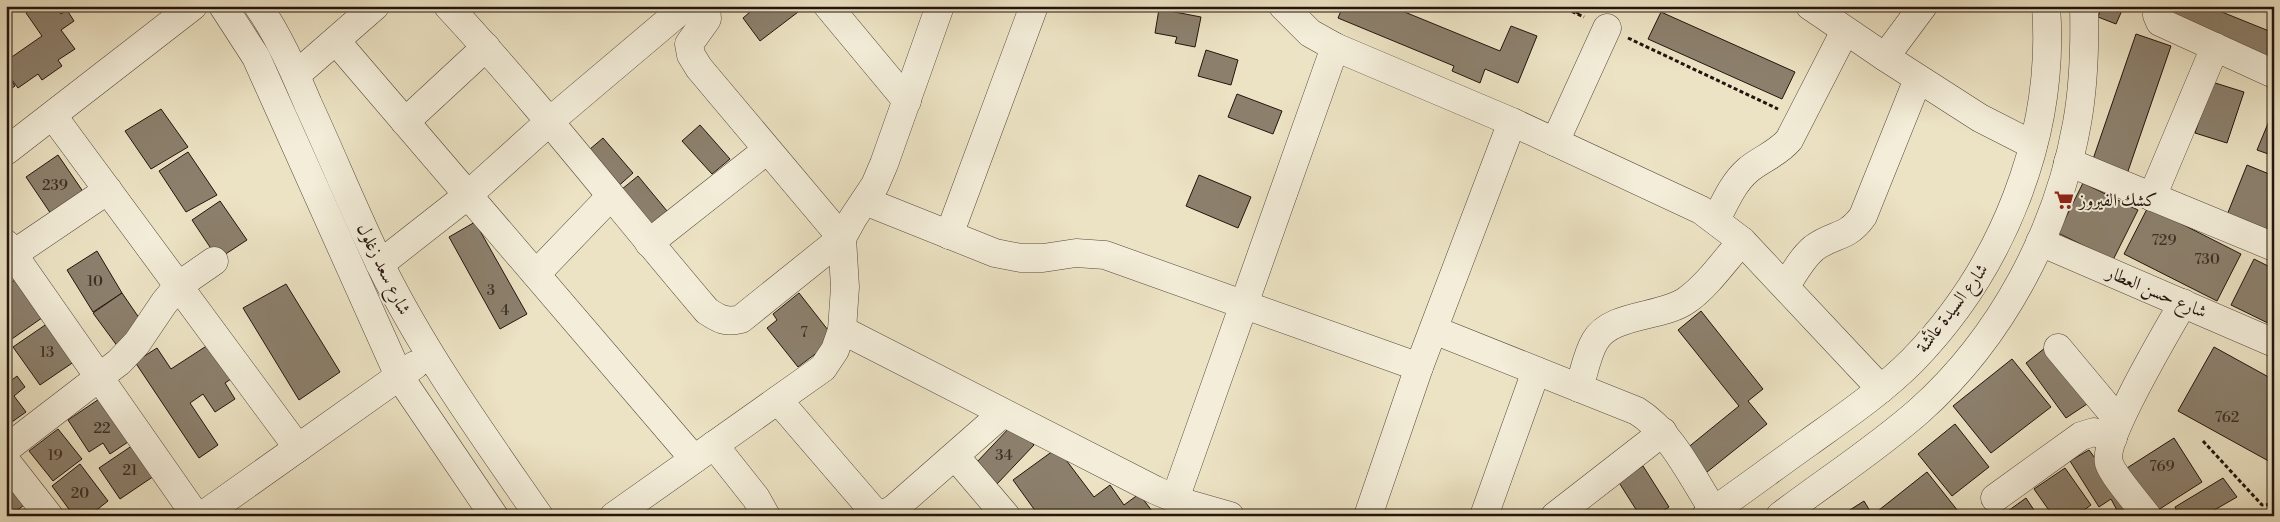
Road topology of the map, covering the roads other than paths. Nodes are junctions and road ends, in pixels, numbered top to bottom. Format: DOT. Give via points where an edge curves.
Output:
graph roads {
  1 [pos="194,6"];
  2 [pos="224,6"];
  3 [pos="258,6"];
  4 [pos="448,6"];
  5 [pos="686,6"];
  6 [pos="706,6"];
  7 [pos="828,6"];
  8 [pos="940,6"];
  9 [pos="1034,6"];
  10 [pos="1283,6"];
  11 [pos="1810,6"];
  12 [pos="1923,6"];
  13 [pos="2046,6"];
  14 [pos="2084,6"];
  15 [pos="2160,6"];
  16 [pos="364,10"];
  17 [pos="1607,28"];
  18 [pos="1845,31"];
  19 [pos="336,41"];
  20 [pos="486,47"];
  21 [pos="1335,47"];
  22 [pos="2215,47"];
  23 [pos="1884,58"];
  24 [pos="2274,74"];
  25 [pos="296,75"];
  26 [pos="1918,79"];
  27 [pos="907,101"];
  28 [pos="53,116"];
  29 [pos="550,121"];
  30 [pos="405,122"];
  31 [pos="1512,122"];
  32 [pos="1555,142"];
  33 [pos="2033,145"];
  34 [pos="767,150"];
  35 [pos="6,151"];
  36 [pos="2068,162"];
  37 [pos="108,190"];
  38 [pos="468,195"];
  39 [pos="2152,196"];
  40 [pos="610,197"];
  41 [pos="865,201"];
  42 [pos="1716,220"];
  43 [pos="949,235"];
  44 [pos="842,238"];
  45 [pos="1742,241"];
  46 [pos="2040,242"];
  47 [pos="649,243"];
  48 [pos="2274,247"];
  49 [pos="9,253"];
  50 [pos="214,261"];
  51 [pos="380,264"];
  52 [pos="536,274"];
  53 [pos="178,286"];
  54 [pos="1786,286"];
  55 [pos="2183,303"];
  56 [pos="1246,304"];
  57 [pos="842,330"];
  58 [pos="1434,330"];
  59 [pos="2274,343"];
  60 [pos="2058,348"];
  61 [pos="429,356"];
  62 [pos="1420,367"];
  63 [pos="1536,371"];
  64 [pos="399,376"];
  65 [pos="100,378"];
  66 [pos="1579,388"];
  67 [pos="1881,389"];
  68 [pos="778,400"];
  69 [pos="1004,413"];
  70 [pos="2116,429"];
  71 [pos="1663,432"];
  72 [pos="298,448"];
  73 [pos="6,449"];
  74 [pos="704,452"];
  75 [pos="955,456"];
  76 [pos="6,461"];
  77 [pos="1995,498"];
  78 [pos="1182,506"];
  79 [pos="873,513"];
  80 [pos="1710,513"];
  81 [pos="50,516"];
  82 [pos="196,516"];
  83 [pos="202,516"];
  84 [pos="494,516"];
  85 [pos="539,516"];
  86 [pos="614,516"];
  87 [pos="766,516"];
  88 [pos="1006,516"];
  89 [pos="1230,516"];
  90 [pos="1368,516"];
  91 [pos="1484,516"];
  92 [pos="1555,516"];
  93 [pos="1780,516"];
  94 [pos="2147,516"];
  1 -- 28 [label="street"];
  2 -- 64 [label="street, شارع سعد زغلول" via="256,57"];
  3 -- 25 [label="street, شارع سعد زغلول"];
  4 -- 20 [label="street"];
  5 -- 29 [label="street"];
  6 -- 34 [label="street" via="707,19 689,44 691,55"];
  7 -- 27 [label="street"];
  8 -- 27 [label="street"];
  9 -- 43 [label="street"];
  10 -- 21 [label="street" via="1310,33"];
  11 -- 18 [label="street"];
  12 -- 23 [label="street"];
  13 -- 33 [label="street, شارع السيدة عائشة" via="2046,61"];
  14 -- 36 [label="street" via="2082,86"];
  15 -- 22 [label="street" via="2157,15 2160,22"];
  16 -- 19 [label="street"];
  17 -- 32 [label="street"];
  18 -- 23 [label="street"];
  18 -- 42 [label="street" via="1782,148 1736,182"];
  19 -- 25 [label="street"];
  19 -- 30 [label="street"];
  20 -- 29 [label="street"];
  20 -- 30 [label="street"];
  21 -- 31 [label="street"];
  21 -- 56 [label="street"];
  22 -- 24 [label="street"];
  22 -- 39 [label="street"];
  23 -- 26 [label="street"];
  25 -- 51 [label="street, شارع سعد زغلول"];
  26 -- 33 [label="street" via="1980,118"];
  26 -- 54 [label="street" via="1863,216 1848,233 1813,249"];
  27 -- 41 [label="street" via="884,164"];
  28 -- 35 [label="street"];
  28 -- 37 [label="street"];
  29 -- 38 [label="street"];
  29 -- 40 [label="street"];
  30 -- 38 [label="street"];
  31 -- 32 [label="street"];
  31 -- 58 [label="street"];
  32 -- 42 [label="street"];
  33 -- 67 [label="street, شارع السيدة عائشة" via="2022,184 1987,261 1940,330"];
  34 -- 44 [label="street"];
  34 -- 47 [label="street"];
  36 -- 39 [label="street"];
  36 -- 46 [label="street"];
  37 -- 49 [label="street"];
  37 -- 53 [label="street"];
  38 -- 51 [label="street"];
  38 -- 52 [label="street"];
  39 -- 48 [label="street"];
  40 -- 47 [label="street"];
  40 -- 52 [label="street"];
  41 -- 43 [label="street"];
  41 -- 44 [label="street"];
  42 -- 45 [label="street"];
  43 -- 56 [label="street" via="995,253 1021,258 1076,253 1105,255"];
  44 -- 47 [label="street" via="741,319 732,322 721,320 707,310"];
  44 -- 57 [label="street" via="845,288"];
  45 -- 54 [label="street"];
  45 -- 66 [label="street" via="1687,300 1619,323 1601,333 1594,342"];
  46 -- 55 [label="street, شارع حسن العطار"];
  46 -- 93 [label="street" via="2017,288 1956,373 1919,410"];
  49 -- 65 [label="street"];
  50 -- 53 [label="street"];
  51 -- 61 [label="street, شارع سعد زغلول"];
  52 -- 74 [label="street"];
  53 -- 65 [label="street" via="137,343"];
  53 -- 72 [label="street"];
  54 -- 67 [label="street"];
  55 -- 59 [label="street, شارع حسن العطار"];
  55 -- 70 [label="street"];
  56 -- 62 [label="street"];
  56 -- 78 [label="street"];
  57 -- 68 [label="street" via="835,350 823,368"];
  57 -- 69 [label="street"];
  58 -- 62 [label="street"];
  58 -- 63 [label="street"];
  60 -- 70 [label="street"];
  61 -- 64 [label="street"];
  61 -- 85 [label="street, شارع سعد زغلول"];
  62 -- 90 [label="street"];
  63 -- 66 [label="street"];
  63 -- 91 [label="street"];
  64 -- 72 [label="street"];
  64 -- 84 [label="street, شارع سعد زغلول"];
  65 -- 73 [label="street"];
  65 -- 82 [label="street"];
  66 -- 71 [label="street" via="1637,411"];
  67 -- 80 [label="street, شارع السيدة عائشة"];
  68 -- 74 [label="street"];
  68 -- 79 [label="street"];
  69 -- 75 [label="street"];
  69 -- 78 [label="street"];
  70 -- 77 [label="street" via="2081,436"];
  70 -- 94 [label="street" via="2107,452 2109,464"];
  71 -- 80 [label="street"];
  71 -- 92 [label="street"];
  72 -- 83 [label="street"];
  74 -- 86 [label="street"];
  74 -- 87 [label="street" via="756,498"];
  75 -- 79 [label="street" via="891,510"];
  75 -- 88 [label="street"];
  76 -- 81 [label="street"];
  78 -- 89 [label="street"];
}
